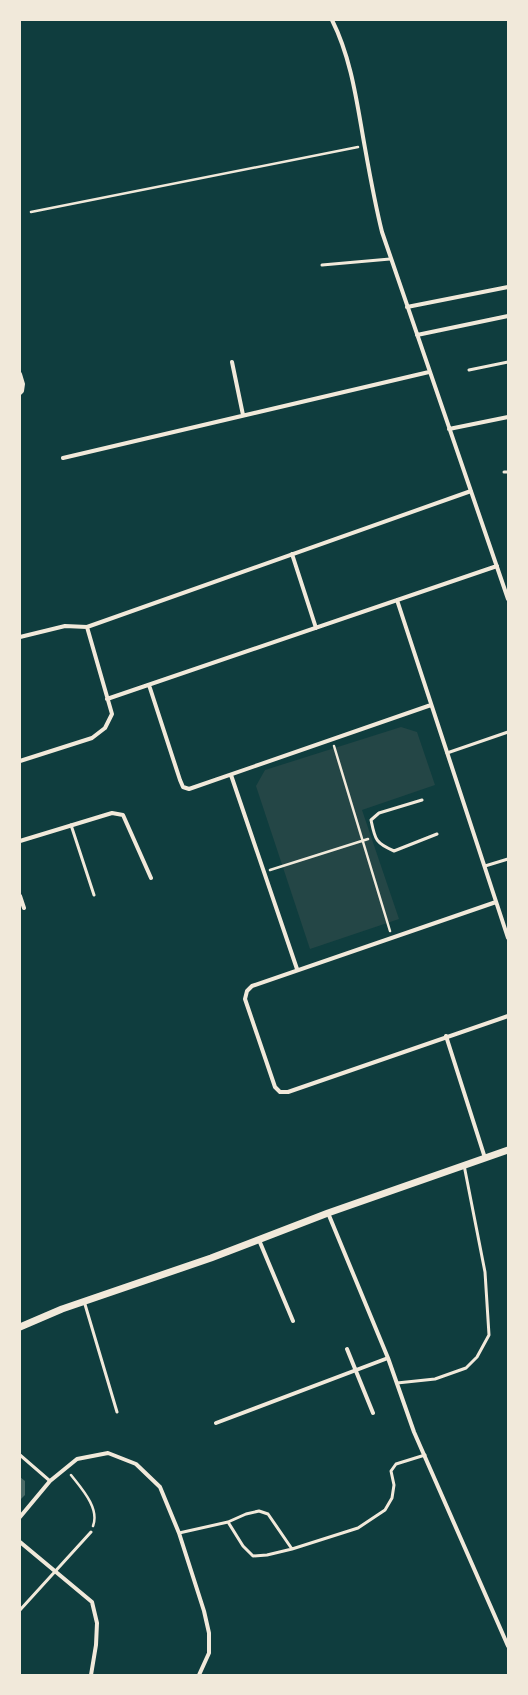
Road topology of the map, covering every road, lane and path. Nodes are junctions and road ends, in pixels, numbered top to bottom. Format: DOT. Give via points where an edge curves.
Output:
graph roads {
  1 [pos="332,20"];
  2 [pos="364,146"];
  3 [pos="31,212"];
  4 [pos="390,259"];
  5 [pos="322,265"];
  6 [pos="508,287"];
  7 [pos="407,307"];
  8 [pos="508,316"];
  9 [pos="417,335"];
  10 [pos="232,362"];
  11 [pos="508,362"];
  12 [pos="469,370"];
  13 [pos="429,372"];
  14 [pos="20,374"];
  15 [pos="21,392"];
  16 [pos="243,416"];
  17 [pos="508,417"];
  18 [pos="449,429"];
  19 [pos="63,458"];
  20 [pos="504,472"];
  21 [pos="508,472"];
  22 [pos="471,491"];
  23 [pos="292,554"];
  24 [pos="497,566"];
  25 [pos="508,599"];
  26 [pos="397,600"];
  27 [pos="87,627"];
  28 [pos="316,628"];
  29 [pos="20,638"];
  30 [pos="149,685"];
  31 [pos="107,699"];
  32 [pos="431,705"];
  33 [pos="508,732"];
  34 [pos="332,739"];
  35 [pos="448,753"];
  36 [pos="20,761"];
  37 [pos="231,775"];
  38 [pos="422,800"];
  39 [pos="71,825"];
  40 [pos="437,834"];
  41 [pos="374,836"];
  42 [pos="20,841"];
  43 [pos="362,841"];
  44 [pos="508,859"];
  45 [pos="484,866"];
  46 [pos="264,872"];
  47 [pos="150,878"];
  48 [pos="94,894"];
  49 [pos="20,896"];
  50 [pos="496,902"];
  51 [pos="24,908"];
  52 [pos="392,937"];
  53 [pos="508,938"];
  54 [pos="297,969"];
  55 [pos="508,1016"];
  56 [pos="446,1036"];
  57 [pos="508,1150"];
  58 [pos="485,1158"];
  59 [pos="464,1165"];
  60 [pos="328,1213"];
  61 [pos="259,1240"];
  62 [pos="84,1301"];
  63 [pos="293,1321"];
  64 [pos="20,1327"];
  65 [pos="347,1349"];
  66 [pos="388,1358"];
  67 [pos="355,1370"];
  68 [pos="397,1383"];
  69 [pos="117,1412"];
  70 [pos="373,1413"];
  71 [pos="216,1423"];
  72 [pos="20,1454"];
  73 [pos="425,1455"];
  74 [pos="66,1468"];
  75 [pos="50,1481"];
  76 [pos="20,1517"];
  77 [pos="228,1522"];
  78 [pos="91,1532"];
  79 [pos="179,1534"];
  80 [pos="20,1542"];
  81 [pos="292,1549"];
  82 [pos="55,1572"];
  83 [pos="20,1610"];
  84 [pos="508,1646"];
  85 [pos="91,1675"];
  86 [pos="199,1675"];
  1 -- 2 [label="street" via="354,83"];
  2 -- 3 [label="path"];
  2 -- 4 [label="street" via="374,201"];
  4 -- 5 [label="lane"];
  4 -- 7 [label="street"];
  6 -- 7 [label="street"];
  7 -- 9 [label="street"];
  8 -- 9 [label="street"];
  9 -- 13 [label="street"];
  10 -- 16 [label="street"];
  11 -- 12 [label="lane"];
  13 -- 16 [label="street"];
  13 -- 18 [label="street"];
  14 -- 15 [label="street" via="23,384"];
  16 -- 19 [label="street"];
  17 -- 18 [label="street"];
  18 -- 22 [label="street"];
  20 -- 21 [label="lane"];
  22 -- 23 [label="street"];
  22 -- 24 [label="street"];
  23 -- 27 [label="street"];
  23 -- 28 [label="street"];
  24 -- 25 [label="street"];
  24 -- 26 [label="street"];
  26 -- 28 [label="street"];
  26 -- 32 [label="street"];
  27 -- 29 [label="street" via="65,626"];
  27 -- 31 [label="street"];
  28 -- 30 [label="street"];
  30 -- 31 [label="street"];
  30 -- 37 [label="street" via="183,787 189,789"];
  31 -- 36 [label="street" via="112,714 105,728 92,738"];
  32 -- 34 [label="street"];
  32 -- 35 [label="street"];
  33 -- 35 [label="lane"];
  34 -- 37 [label="street"];
  34 -- 43 [label="path"];
  35 -- 45 [label="street"];
  37 -- 46 [label="street"];
  38 -- 41 [label="lane" via="379,813 371,820"];
  39 -- 42 [label="street"];
  39 -- 47 [label="street" via="112,813 123,815"];
  39 -- 48 [label="lane"];
  40 -- 41 [label="lane" via="394,851 381,846"];
  41 -- 43 [label="path"];
  43 -- 46 [label="path"];
  43 -- 52 [label="path"];
  44 -- 45 [label="lane"];
  45 -- 50 [label="street"];
  46 -- 54 [label="street"];
  49 -- 51 [label="street"];
  50 -- 52 [label="street"];
  50 -- 53 [label="street"];
  52 -- 54 [label="street"];
  54 -- 56 [label="street" via="252,986 247,991 245,999 275,1087 280,1092 288,1092"];
  55 -- 56 [label="street"];
  56 -- 58 [label="street"];
  57 -- 58 [label="street"];
  58 -- 59 [label="street"];
  59 -- 60 [label="street"];
  59 -- 68 [label="lane" via="485,1272 489,1335 477,1357 466,1368 435,1378"];
  60 -- 61 [label="street"];
  60 -- 66 [label="street"];
  61 -- 62 [label="street"];
  61 -- 63 [label="street"];
  62 -- 64 [label="street"];
  62 -- 69 [label="lane"];
  65 -- 67 [label="street"];
  66 -- 67 [label="street"];
  66 -- 68 [label="street"];
  67 -- 70 [label="street"];
  67 -- 71 [label="street"];
  68 -- 73 [label="street"];
  72 -- 75 [label="lane"];
  73 -- 81 [label="lane" via="396,1464 391,1471 394,1485 392,1498 385,1510 358,1528"];
  73 -- 84 [label="street"];
  74 -- 75 [label="street"];
  74 -- 78 [label="path" via="91,1505 96,1519"];
  74 -- 79 [label="street" via="77,1459 108,1453 136,1464 160,1487"];
  75 -- 76 [label="street"];
  77 -- 79 [label="lane"];
  77 -- 81 [label="lane" via="243,1546 253,1556"];
  77 -- 81 [label="lane" via="259,1511 268,1514"];
  78 -- 82 [label="lane"];
  79 -- 86 [label="street" via="209,1633 209,1653"];
  80 -- 82 [label="street"];
  82 -- 83 [label="lane"];
  82 -- 85 [label="street" via="92,1602 97,1622"];
}
